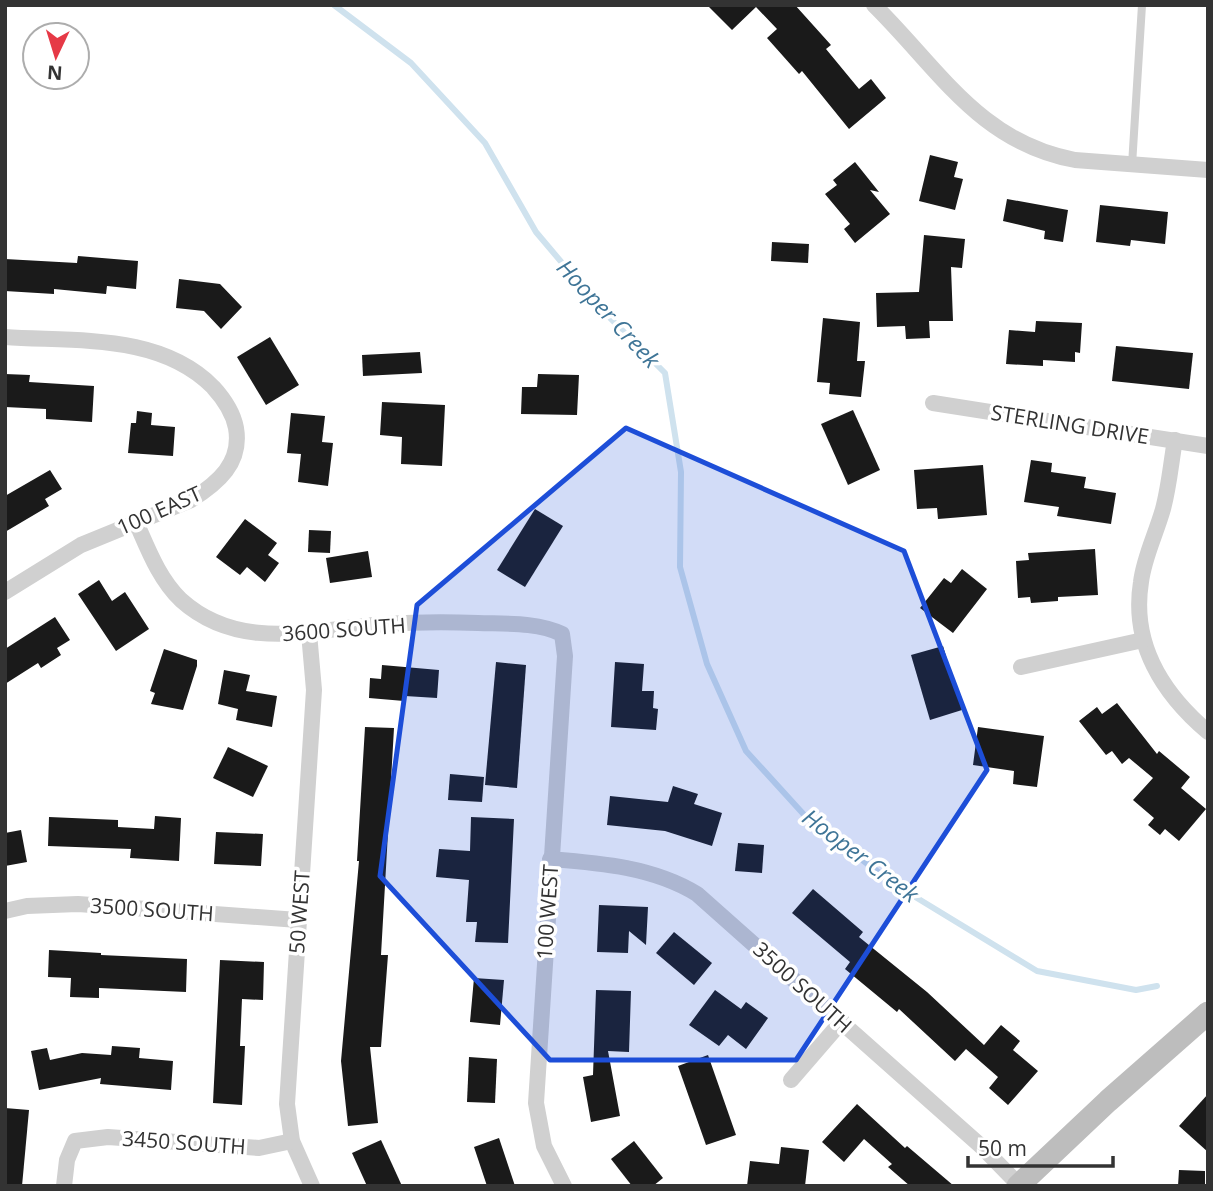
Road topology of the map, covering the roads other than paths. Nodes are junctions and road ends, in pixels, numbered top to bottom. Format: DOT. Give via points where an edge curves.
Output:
graph roads {
  1 [pos="874,5"];
  2 [pos="1142,5"];
  3 [pos="1132,165"];
  4 [pos="1208,170"];
  5 [pos="5,337"];
  6 [pos="933,402"];
  7 [pos="1175,440"];
  8 [pos="1208,446"];
  9 [pos="136,522"];
  10 [pos="5,592"];
  11 [pos="309,633"];
  12 [pos="562,634"];
  13 [pos="1143,640"];
  14 [pos="1021,667"];
  15 [pos="1208,732"];
  16 [pos="550,859"];
  17 [pos="5,911"];
  18 [pos="298,920"];
  19 [pos="1208,1013"];
  20 [pos="842,1021"];
  21 [pos="791,1080"];
  22 [pos="292,1141"];
  23 [pos="64,1186"];
  24 [pos="312,1186"];
  25 [pos="564,1186"];
  26 [pos="1018,1186"];
  1 -- 3 [label="street" via="961,99 1005,134 1057,157"];
  2 -- 3 [label="lane"];
  3 -- 4 [label="street"];
  5 -- 9 [label="street, 100 EAST" via="130,346 177,360 225,402 235,425 236,450 226,474 191,500"];
  6 -- 7 [label="street, STERLING DRIVE"];
  7 -- 8 [label="street, STERLING DRIVE"];
  7 -- 13 [label="street" via="1163,507 1141,580"];
  9 -- 10 [label="street, 100 EAST" via="81,545"];
  9 -- 11 [label="street, 3600 SOUTH" via="164,579 201,614 245,630"];
  11 -- 12 [label="street, 3600 SOUTH" via="388,624 461,623 541,627"];
  11 -- 18 [label="street, 50 WEST" via="314,690"];
  12 -- 16 [label="street, 100 WEST" via="565,656"];
  13 -- 14 [label="street"];
  13 -- 15 [label="street" via="1164,687"];
  16 -- 20 [label="street, 3500 SOUTH" via="640,871 682,885 712,905"];
  16 -- 25 [label="street, 100 WEST" via="536,1103 544,1146"];
  17 -- 18 [label="street, 3500 SOUTH" via="78,904"];
  18 -- 22 [label="street, 50 WEST" via="287,1104"];
  19 -- 26 [label="street"];
  20 -- 21 [label="street"];
  20 -- 26 [label="street, 3500 SOUTH" via="982,1147"];
  22 -- 23 [label="street, 3450 SOUTH" via="268,1147 108,1137 75,1141 66,1160"];
  22 -- 24 [label="street, 50 WEST"];
}
